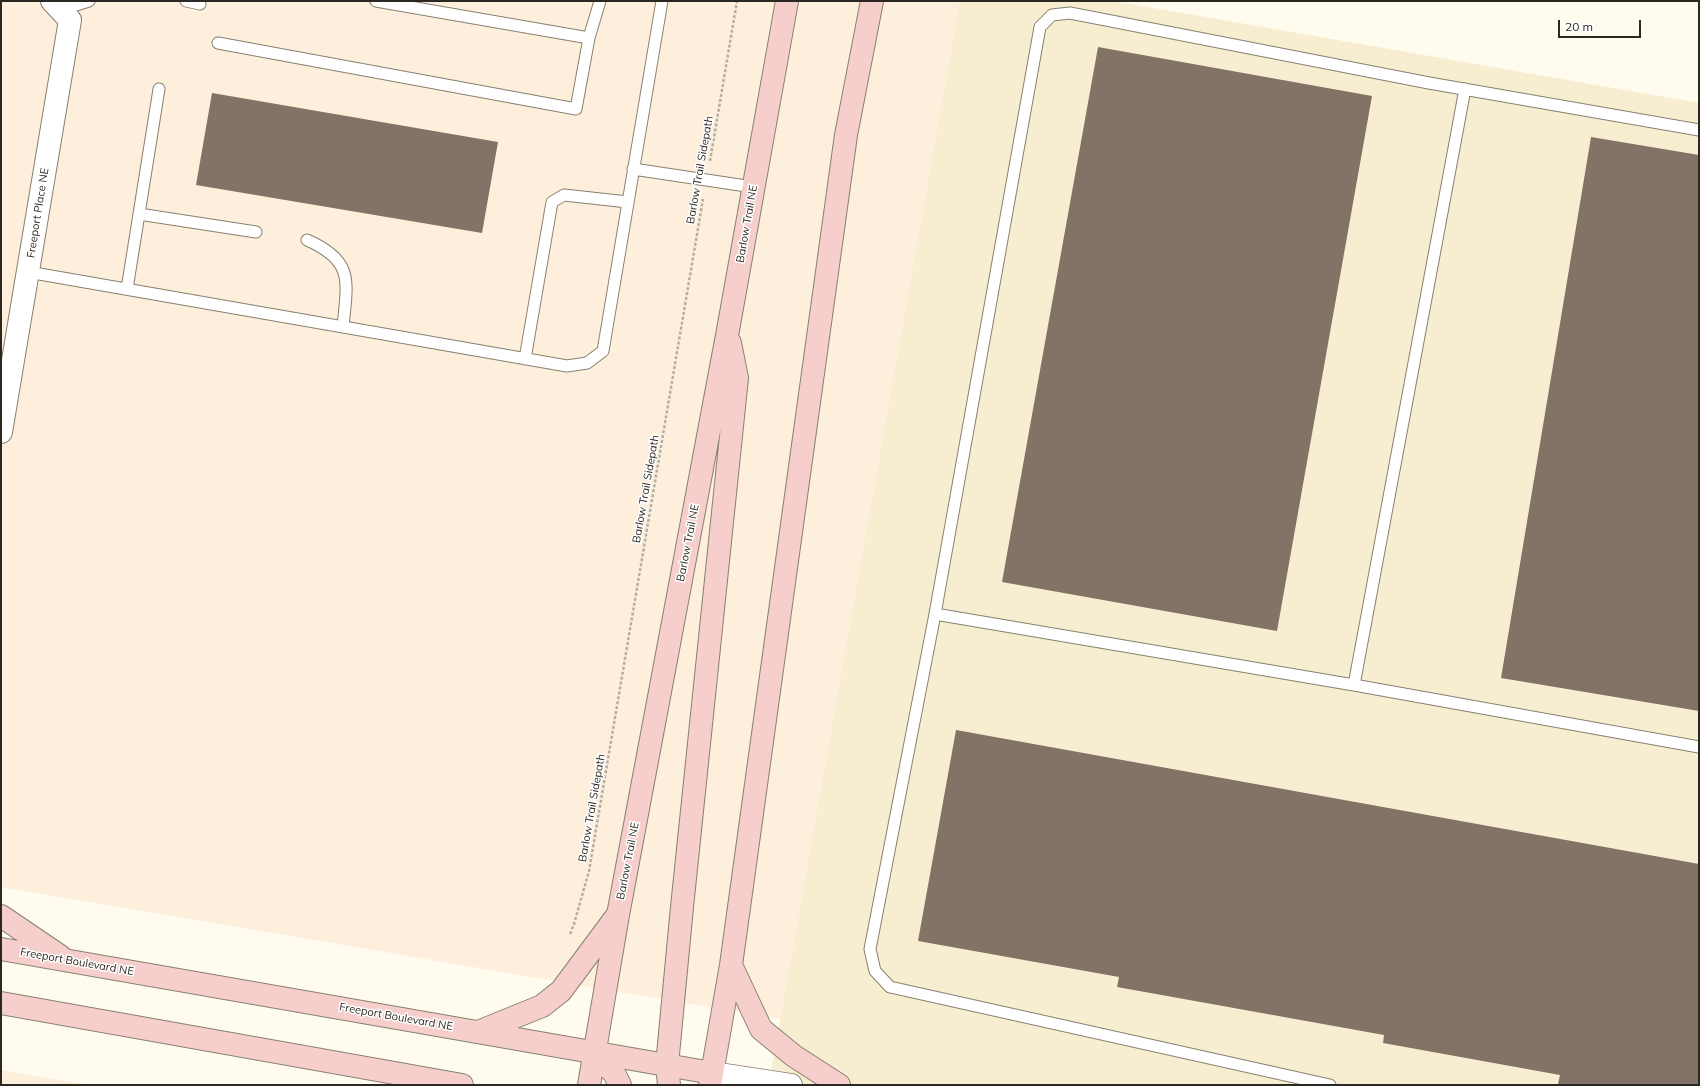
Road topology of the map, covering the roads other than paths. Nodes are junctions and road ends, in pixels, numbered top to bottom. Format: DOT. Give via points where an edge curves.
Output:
graph roads {
  1 [pos="89,1"];
  2 [pos="186,1"];
  3 [pos="376,1"];
  4 [pos="600,1"];
  5 [pos="662,1"];
  6 [pos="787,1"];
  7 [pos="872,1"];
  8 [pos="200,4"];
  9 [pos="56,5"];
  10 [pos="589,38"];
  11 [pos="218,44"];
  12 [pos="159,89"];
  13 [pos="1465,89"];
  14 [pos="1699,130"];
  15 [pos="633,169"];
  16 [pos="753,187"];
  17 [pos="628,202"];
  18 [pos="139,214"];
  19 [pos="256,232"];
  20 [pos="307,240"];
  21 [pos="28,272"];
  22 [pos="127,289"];
  23 [pos="343,327"];
  24 [pos="728,330"];
  25 [pos="525,359"];
  26 [pos="1,432"];
  27 [pos="935,614"];
  28 [pos="1354,685"];
  29 [pos="1699,747"];
  30 [pos="618,915"];
  31 [pos="1,916"];
  32 [pos="1,949"];
  33 [pos="66,960"];
  34 [pos="731,965"];
  35 [pos="1,1003"];
  36 [pos="478,1032"];
  37 [pos="594,1054"];
  38 [pos="668,1075"];
  39 [pos="711,1079"];
  40 [pos="454,1084"];
  41 [pos="589,1085"];
  42 [pos="620,1085"];
  43 [pos="791,1085"];
  44 [pos="839,1085"];
  45 [pos="1330,1085"];
  1 -- 9 [label="lane"];
  2 -- 8 [label="lane"];
  3 -- 10 [label="lane"];
  4 -- 10 [label="lane"];
  5 -- 15 [label="lane"];
  6 -- 16 [label="main road, Barlow Trail NE"];
  7 -- 34 [label="main road" via="846,136"];
  9 -- 21 [label="street, Freeport Place NE" via="70,20"];
  10 -- 11 [label="lane" via="576,109"];
  12 -- 18 [label="lane"];
  13 -- 14 [label="lane"];
  13 -- 27 [label="lane" via="1070,13 1052,15 1040,27"];
  13 -- 28 [label="lane"];
  15 -- 16 [label="lane"];
  15 -- 17 [label="lane"];
  16 -- 24 [label="main road, Barlow Trail NE"];
  17 -- 25 [label="lane" via="603,351 587,363 567,366"];
  17 -- 25 [label="lane" via="564,195 552,202"];
  18 -- 19 [label="lane"];
  18 -- 22 [label="lane"];
  20 -- 23 [label="lane" via="322,246 340,262 347,280"];
  21 -- 22 [label="lane"];
  21 -- 26 [label="street, Freeport Place NE"];
  22 -- 23 [label="lane"];
  23 -- 25 [label="lane"];
  24 -- 30 [label="main road, Barlow Trail NE"];
  24 -- 38 [label="main road" via="737,378 682,899"];
  27 -- 28 [label="lane"];
  27 -- 45 [label="lane" via="870,949 875,971 890,987"];
  28 -- 29 [label="lane"];
  30 -- 36 [label="main road" via="561,991 542,1006"];
  30 -- 37 [label="main road, Barlow Trail NE"];
  31 -- 33 [label="main road"];
  32 -- 33 [label="main road, Freeport Boulevard NE"];
  33 -- 36 [label="main road, Freeport Boulevard NE"];
  34 -- 39 [label="main road"];
  34 -- 44 [label="main road" via="761,1029 794,1056"];
  35 -- 40 [label="main road"];
  36 -- 37 [label="main road, Freeport Boulevard NE"];
  37 -- 38 [label="main road, Freeport Boulevard NE"];
  37 -- 41 [label="main road, Barlow Trail NE"];
  37 -- 42 [label="main road" via="614,1073"];
  38 -- 39 [label="main road, Freeport Boulevard NE"];
  39 -- 43 [label="street, Freeport Boulevard NE"];
}
